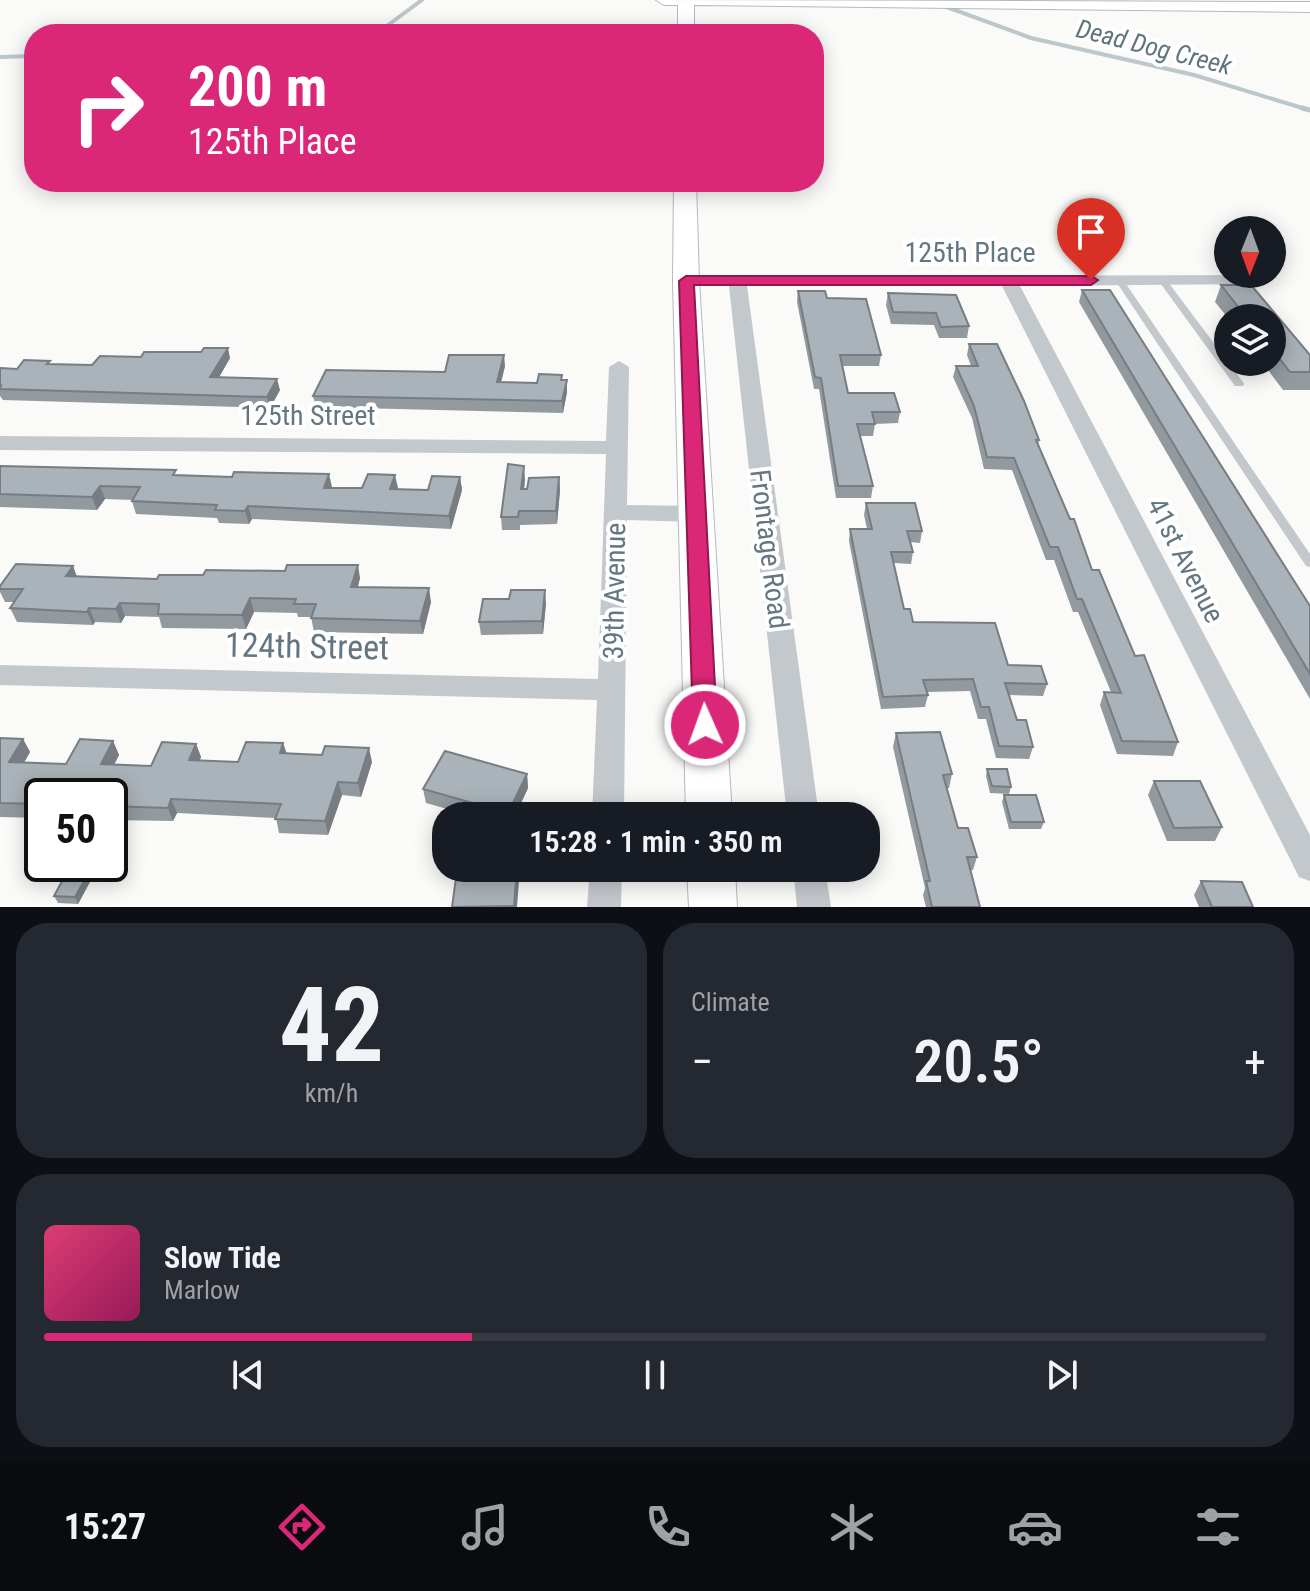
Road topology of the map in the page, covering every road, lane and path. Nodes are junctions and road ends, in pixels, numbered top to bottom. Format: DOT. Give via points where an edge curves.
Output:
graph roads {
  1 [pos="664,0"];
  2 [pos="686,0"];
  3 [pos="1310,7"];
  4 [pos="686,24"];
  5 [pos="685,192"];
  6 [pos="1008,280"];
  7 [pos="1119,280"];
  8 [pos="1162,280"];
  9 [pos="1214,280"];
  10 [pos="686,281"];
  11 [pos="737,281"];
  12 [pos="619,367"];
  13 [pos="1239,384"];
  14 [pos="0,443"];
  15 [pos="616,448"];
  16 [pos="615,512"];
  17 [pos="697,514"];
  18 [pos="1310,563"];
  19 [pos="0,675"];
  20 [pos="612,690"];
  21 [pos="608,802"];
  22 [pos="708,802"];
  23 [pos="801,802"];
  24 [pos="1310,867"];
  25 [pos="605,882"];
  26 [pos="712,882"];
  27 [pos="811,882"];
  28 [pos="604,907"];
  29 [pos="713,907"];
  30 [pos="814,907"];
  1 -- 2 [label="main road"];
  2 -- 3 [label="main road"];
  2 -- 4 [label="main road"];
  5 -- 10 [label="main road"];
  6 -- 7 [label="street, 125th Place"];
  6 -- 11 [label="street, 125th Place"];
  6 -- 24 [label="street, 41st Avenue"];
  7 -- 8 [label="street, 125th Place"];
  7 -- 18 [label="lane"];
  8 -- 9 [label="street, 125th Place"];
  8 -- 13 [label="lane"];
  10 -- 11 [label="street, 125th Place"];
  10 -- 17 [label="main road"];
  11 -- 23 [label="street, Frontage Road"];
  12 -- 15 [label="street, 39th Avenue"];
  14 -- 15 [label="street, 125th Street"];
  15 -- 16 [label="street, 39th Avenue"];
  16 -- 17 [label="street"];
  16 -- 20 [label="street, 39th Avenue"];
  17 -- 22 [label="main road"];
  19 -- 20 [label="street, 124th Street"];
  20 -- 21 [label="street, 39th Avenue"];
  25 -- 28 [label="street"];
  26 -- 29 [label="main road"];
  27 -- 30 [label="street"];
}
